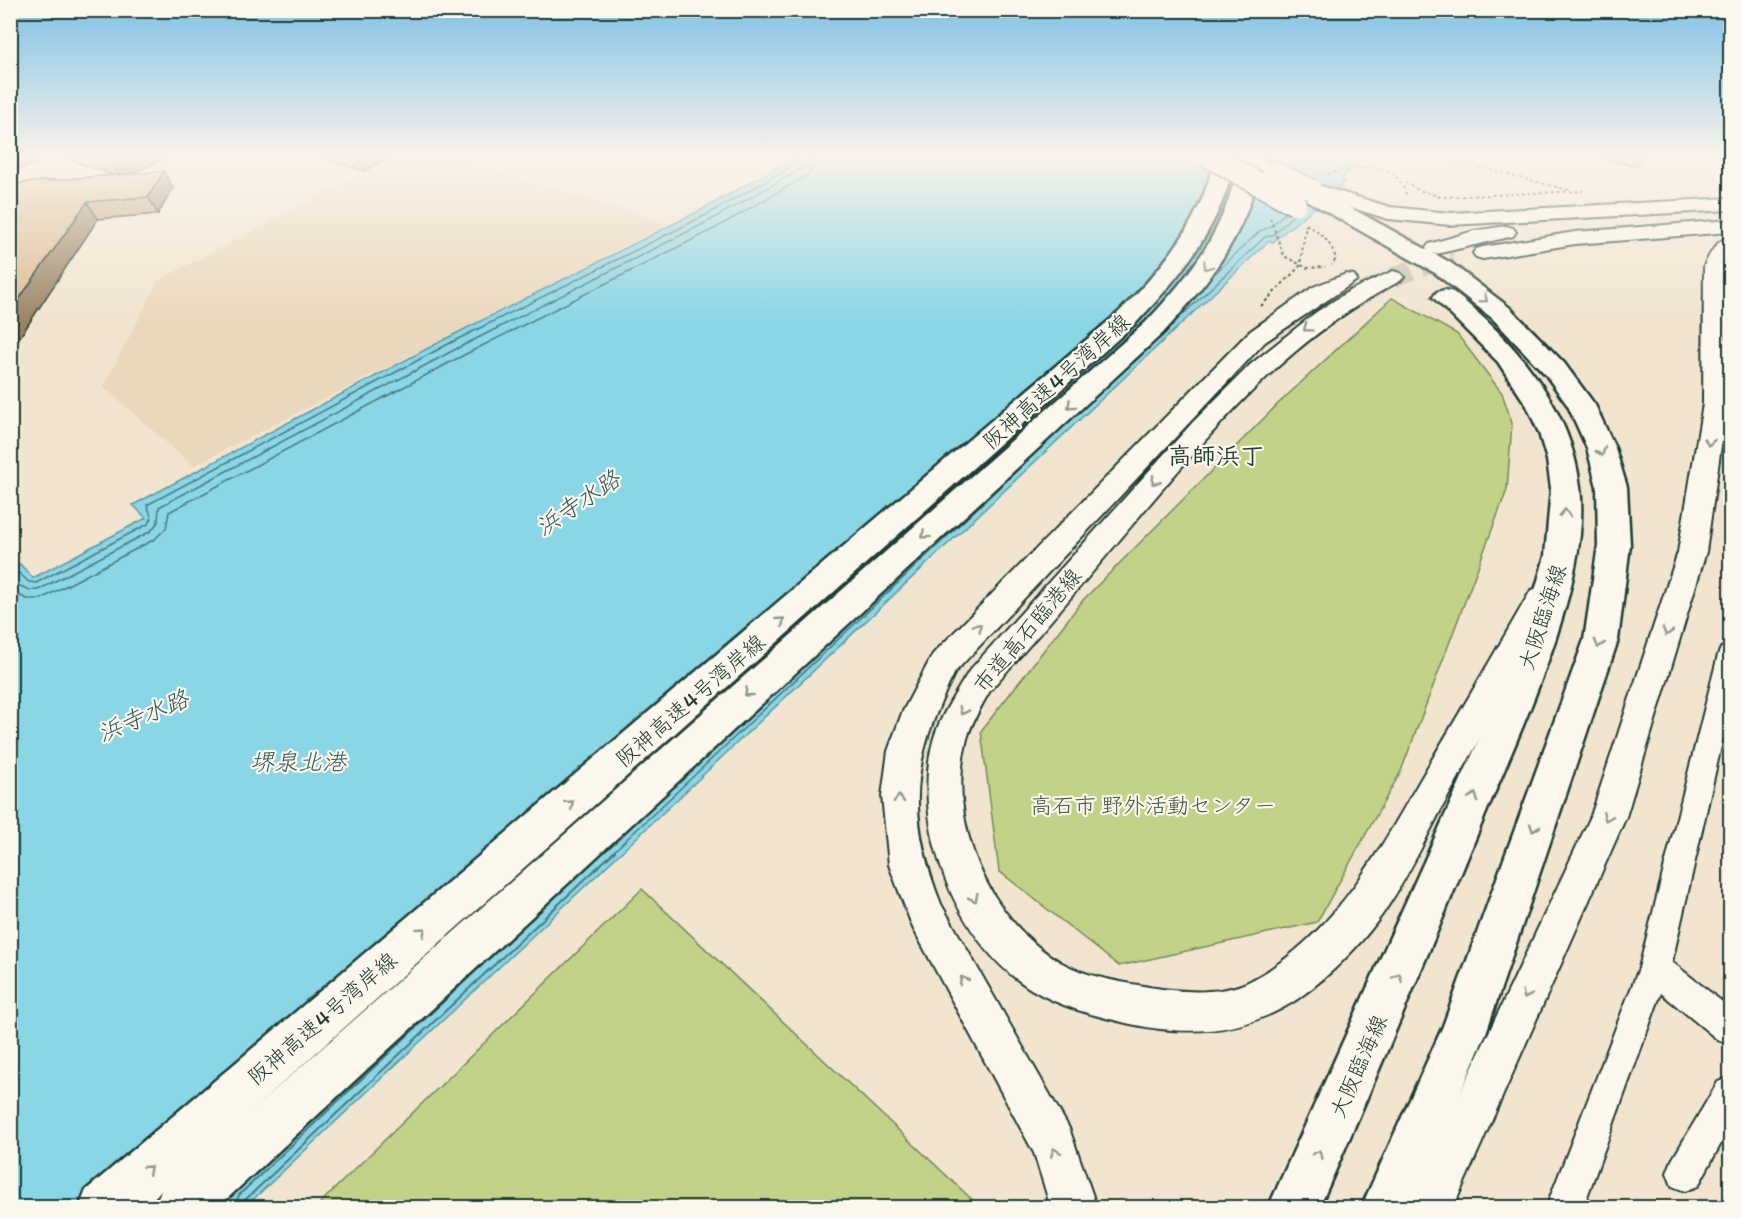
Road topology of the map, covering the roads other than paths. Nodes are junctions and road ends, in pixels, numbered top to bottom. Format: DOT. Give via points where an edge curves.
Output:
graph roads {
  1 [pos="1209,212"];
  2 [pos="1236,212"];
  3 [pos="1317,212"];
  4 [pos="1322,212"];
  5 [pos="1377,212"];
  6 [pos="1584,212"];
  7 [pos="1731,212"];
  8 [pos="1731,226"];
  9 [pos="1731,243"];
  10 [pos="1436,248"];
  11 [pos="1454,259"];
  12 [pos="1562,563"];
  13 [pos="1731,655"];
  14 [pos="1726,690"];
  15 [pos="1655,968"];
  16 [pos="1731,1028"];
  17 [pos="1731,1094"];
  18 [pos="1685,1173"];
  19 [pos="104,1208"];
  20 [pos="179,1208"];
  21 [pos="1074,1208"];
  22 [pos="1293,1208"];
  23 [pos="1386,1208"];
  24 [pos="1429,1208"];
  25 [pos="1564,1208"];
  19 -- 1 [label="main road, 阪神高速4号湾岸線, one-way" via="1127,318 1159,286"];
  2 -- 20 [label="main road, 阪神高速4号湾岸線, one-way" via="1221,244 1191,289 1154,328"];
  12 -- 3 [label="main road, 大阪臨海線, one-way" via="1566,486 1547,421 1522,378 1488,333 1457,306"];
  4 -- 23 [label="main road, 大阪臨海線, one-way" via="1443,268 1501,313 1555,369 1581,405 1601,448 1612,488 1614,544 1601,640 1463,1033"];
  5 -- 6 [label="street" via="1450,219"];
  7 -- 10 [label="street" via="1524,230 1474,237"];
  8 -- 11 [label="street" via="1635,230 1528,243"];
  9 -- 24 [label="street, one-way" via="1714,266 1715,404 1692,552 1682,585 1608,817"];
  21 -- 12 [label="street, 市道高石臨港線, one-way" via="1053,1144 926,915 907,866 898,796 904,751 944,663 1257,337 1321,292 1385,272 1279,351 1200,429 980,680 950,742 946,787 961,872 981,913 1006,942 1039,972 1084,993 1145,1008 1205,1010 1247,1003 1292,980 1372,897"];
  22 -- 12 [label="main road, 大阪臨海線, one-way" via="1371,1040 1509,713"];
  13 -- 14 [label="street"];
  14 -- 15 [label="street"];
  15 -- 16 [label="street"];
  15 -- 25 [label="street"];
  17 -- 18 [label="street"];
}
